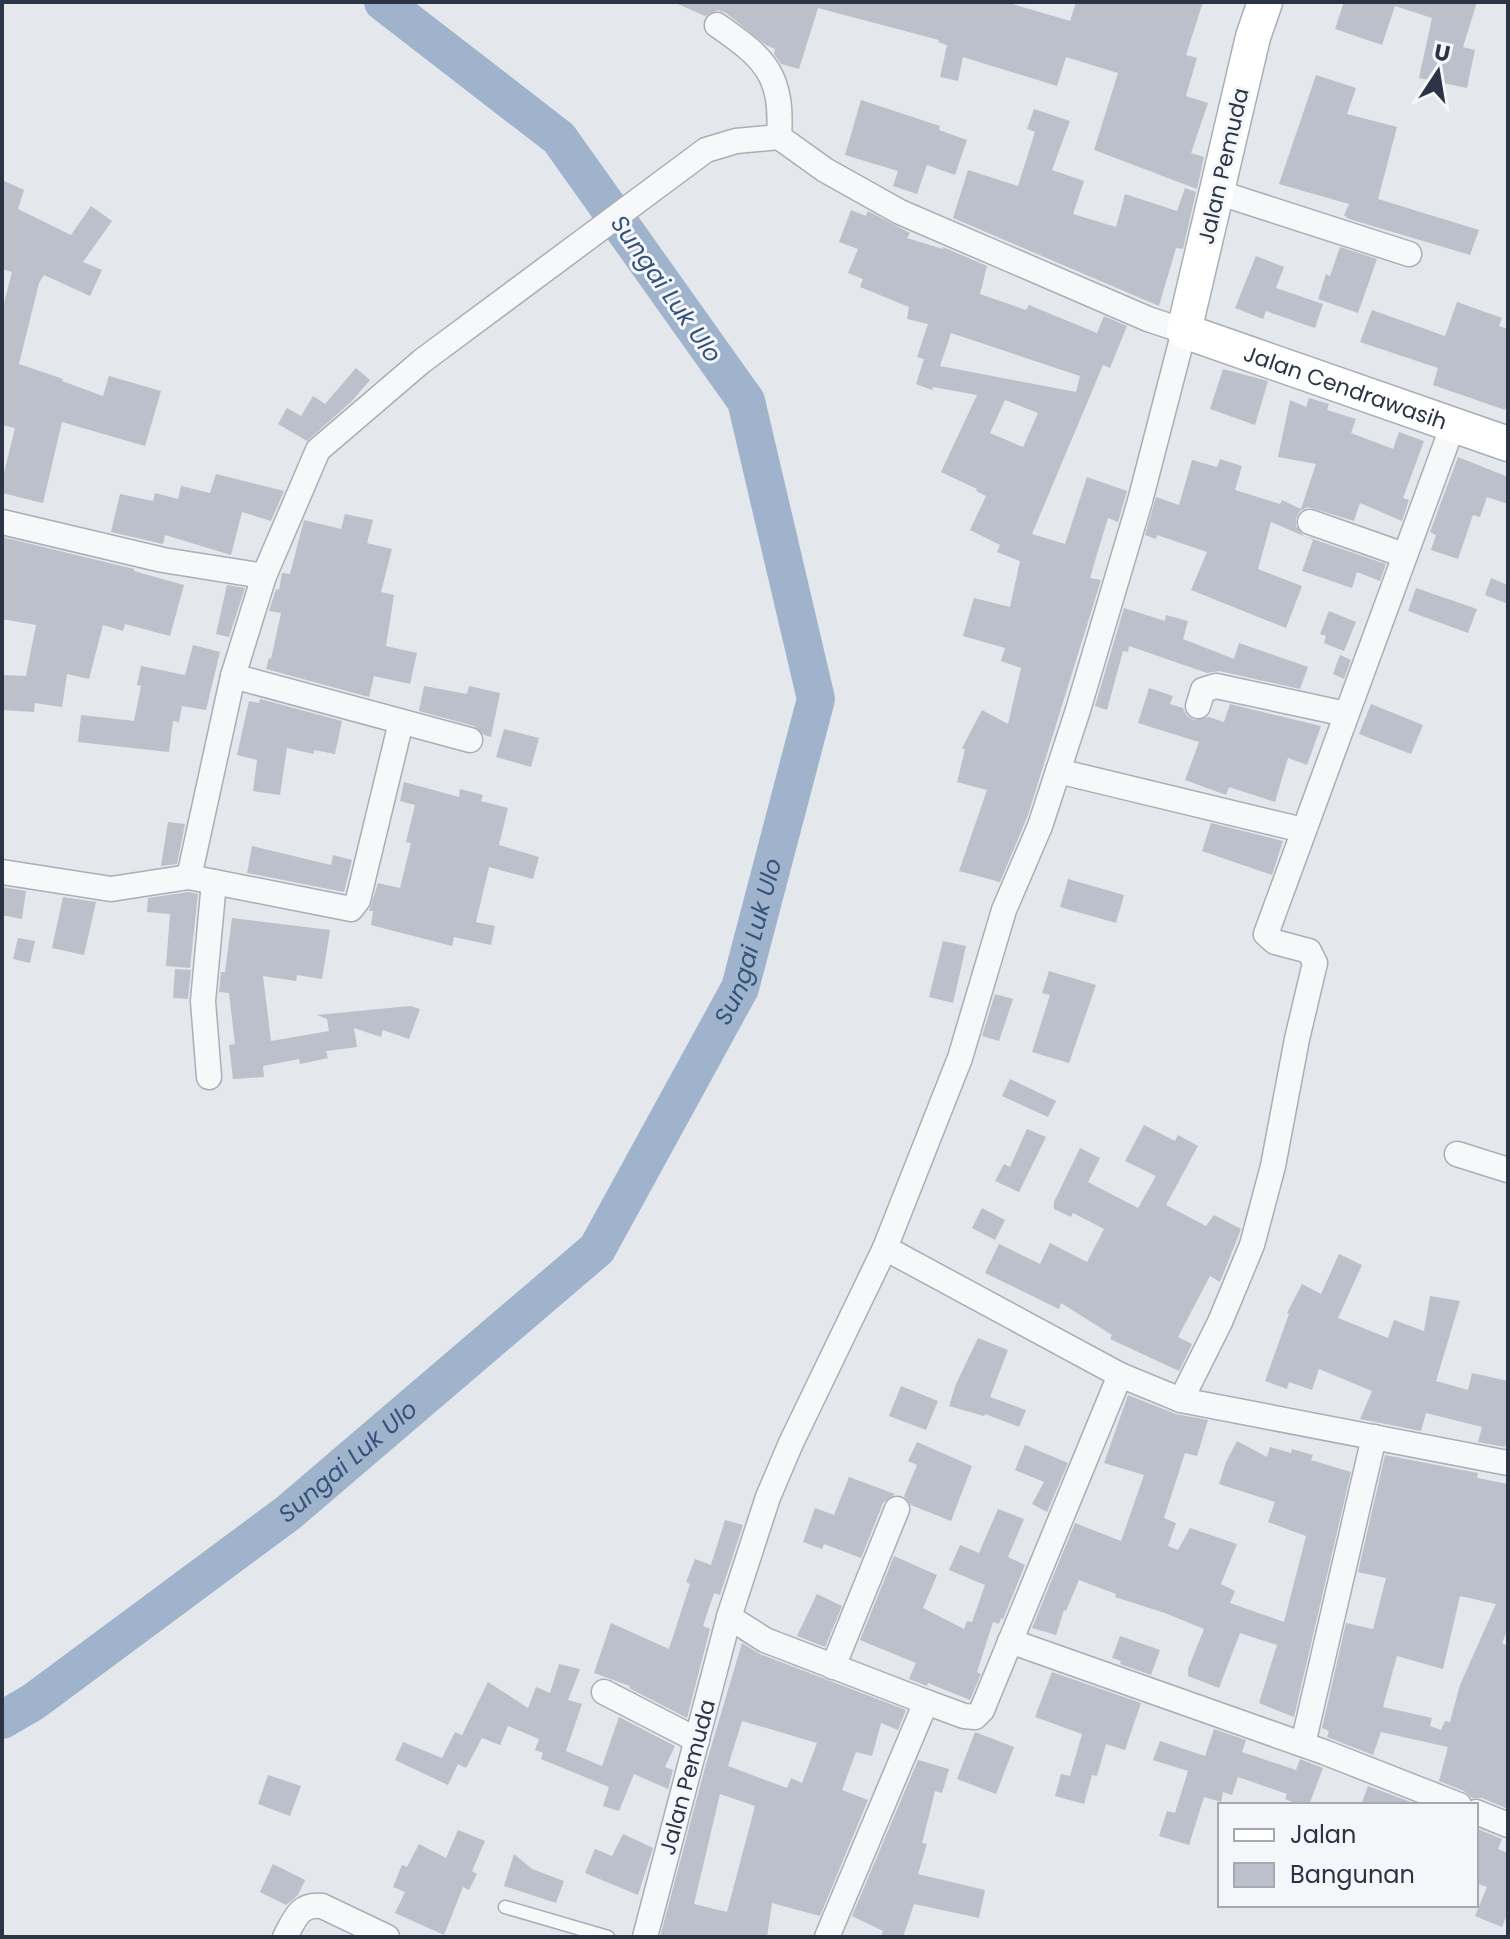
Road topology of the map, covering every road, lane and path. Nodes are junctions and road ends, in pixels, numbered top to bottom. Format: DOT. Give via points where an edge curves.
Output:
graph roads {
  1 [pos="1265,2"];
  2 [pos="717,25"];
  3 [pos="779,137"];
  4 [pos="1217,192"];
  5 [pos="1409,254"];
  6 [pos="1184,331"];
  7 [pos="1453,425"];
  8 [pos="1508,444"];
  9 [pos="2,522"];
  10 [pos="1310,522"];
  11 [pos="1404,555"];
  12 [pos="264,576"];
  13 [pos="233,676"];
  14 [pos="1198,706"];
  15 [pos="1346,714"];
  16 [pos="401,722"];
  17 [pos="470,740"];
  18 [pos="1058,771"];
  19 [pos="1303,830"];
  20 [pos="2,872"];
  21 [pos="189,877"];
  22 [pos="214,882"];
  23 [pos="209,1077"];
  24 [pos="1457,1154"];
  25 [pos="1508,1170"];
  26 [pos="885,1248"];
  27 [pos="1120,1375"];
  28 [pos="1181,1400"];
  29 [pos="1374,1437"];
  30 [pos="1508,1463"];
  31 [pos="897,1509"];
  32 [pos="729,1617"];
  33 [pos="1010,1641"];
  34 [pos="833,1667"];
  35 [pos="604,1692"];
  36 [pos="926,1702"];
  37 [pos="697,1740"];
  38 [pos="1303,1744"];
  39 [pos="1454,1803"];
  40 [pos="1478,1813"];
  41 [pos="1508,1825"];
  42 [pos="505,1907"];
  43 [pos="285,1937"];
  44 [pos="387,1937"];
  45 [pos="608,1937"];
  46 [pos="645,1937"];
  47 [pos="827,1937"];
  1 -- 4 [label="main road, Jalan Pemuda"];
  2 -- 3 [label="street" via="750,48 771,75 781,111"];
  3 -- 6 [label="street" via="900,212"];
  3 -- 12 [label="street" via="706,150 422,361 328,439 312,459"];
  4 -- 5 [label="street"];
  4 -- 6 [label="main road, Jalan Pemuda"];
  6 -- 7 [label="main road, Jalan Cendrawasih"];
  6 -- 18 [label="street, Jalan Pemuda" via="1140,501"];
  7 -- 8 [label="main road, Jalan Cendrawasih"];
  7 -- 11 [label="street"];
  9 -- 12 [label="street" via="163,560"];
  10 -- 11 [label="street"];
  11 -- 15 [label="street"];
  12 -- 13 [label="street"];
  13 -- 16 [label="street"];
  13 -- 21 [label="street"];
  14 -- 15 [label="street" via="1203,690 1216,686"];
  15 -- 19 [label="street"];
  16 -- 17 [label="street"];
  16 -- 22 [label="street" via="356,905 343,908"];
  18 -- 19 [label="street"];
  18 -- 26 [label="street, Jalan Pemuda" via="1004,910 960,1058"];
  19 -- 28 [label="street" via="1266,934 1275,942 1309,951 1315,963 1273,1166 1252,1245"];
  20 -- 21 [label="street" via="111,889"];
  21 -- 22 [label="street"];
  22 -- 23 [label="street" via="203,1001"];
  24 -- 25 [label="street"];
  26 -- 27 [label="street"];
  26 -- 32 [label="street, Jalan Pemuda" via="768,1497"];
  27 -- 28 [label="street"];
  27 -- 33 [label="street"];
  28 -- 29 [label="street"];
  29 -- 30 [label="street"];
  29 -- 38 [label="street"];
  31 -- 34 [label="street"];
  32 -- 34 [label="street" via="765,1640"];
  32 -- 37 [label="street, Jalan Pemuda"];
  33 -- 36 [label="street" via="975,1717"];
  33 -- 38 [label="street"];
  34 -- 36 [label="street"];
  35 -- 37 [label="street"];
  36 -- 47 [label="street"];
  37 -- 46 [label="street, Jalan Pemuda"];
  38 -- 39 [label="street"];
  40 -- 41 [label="street"];
  42 -- 45 [label="lane"];
  43 -- 44 [label="street" via="300,1909 310,1905"];
}
